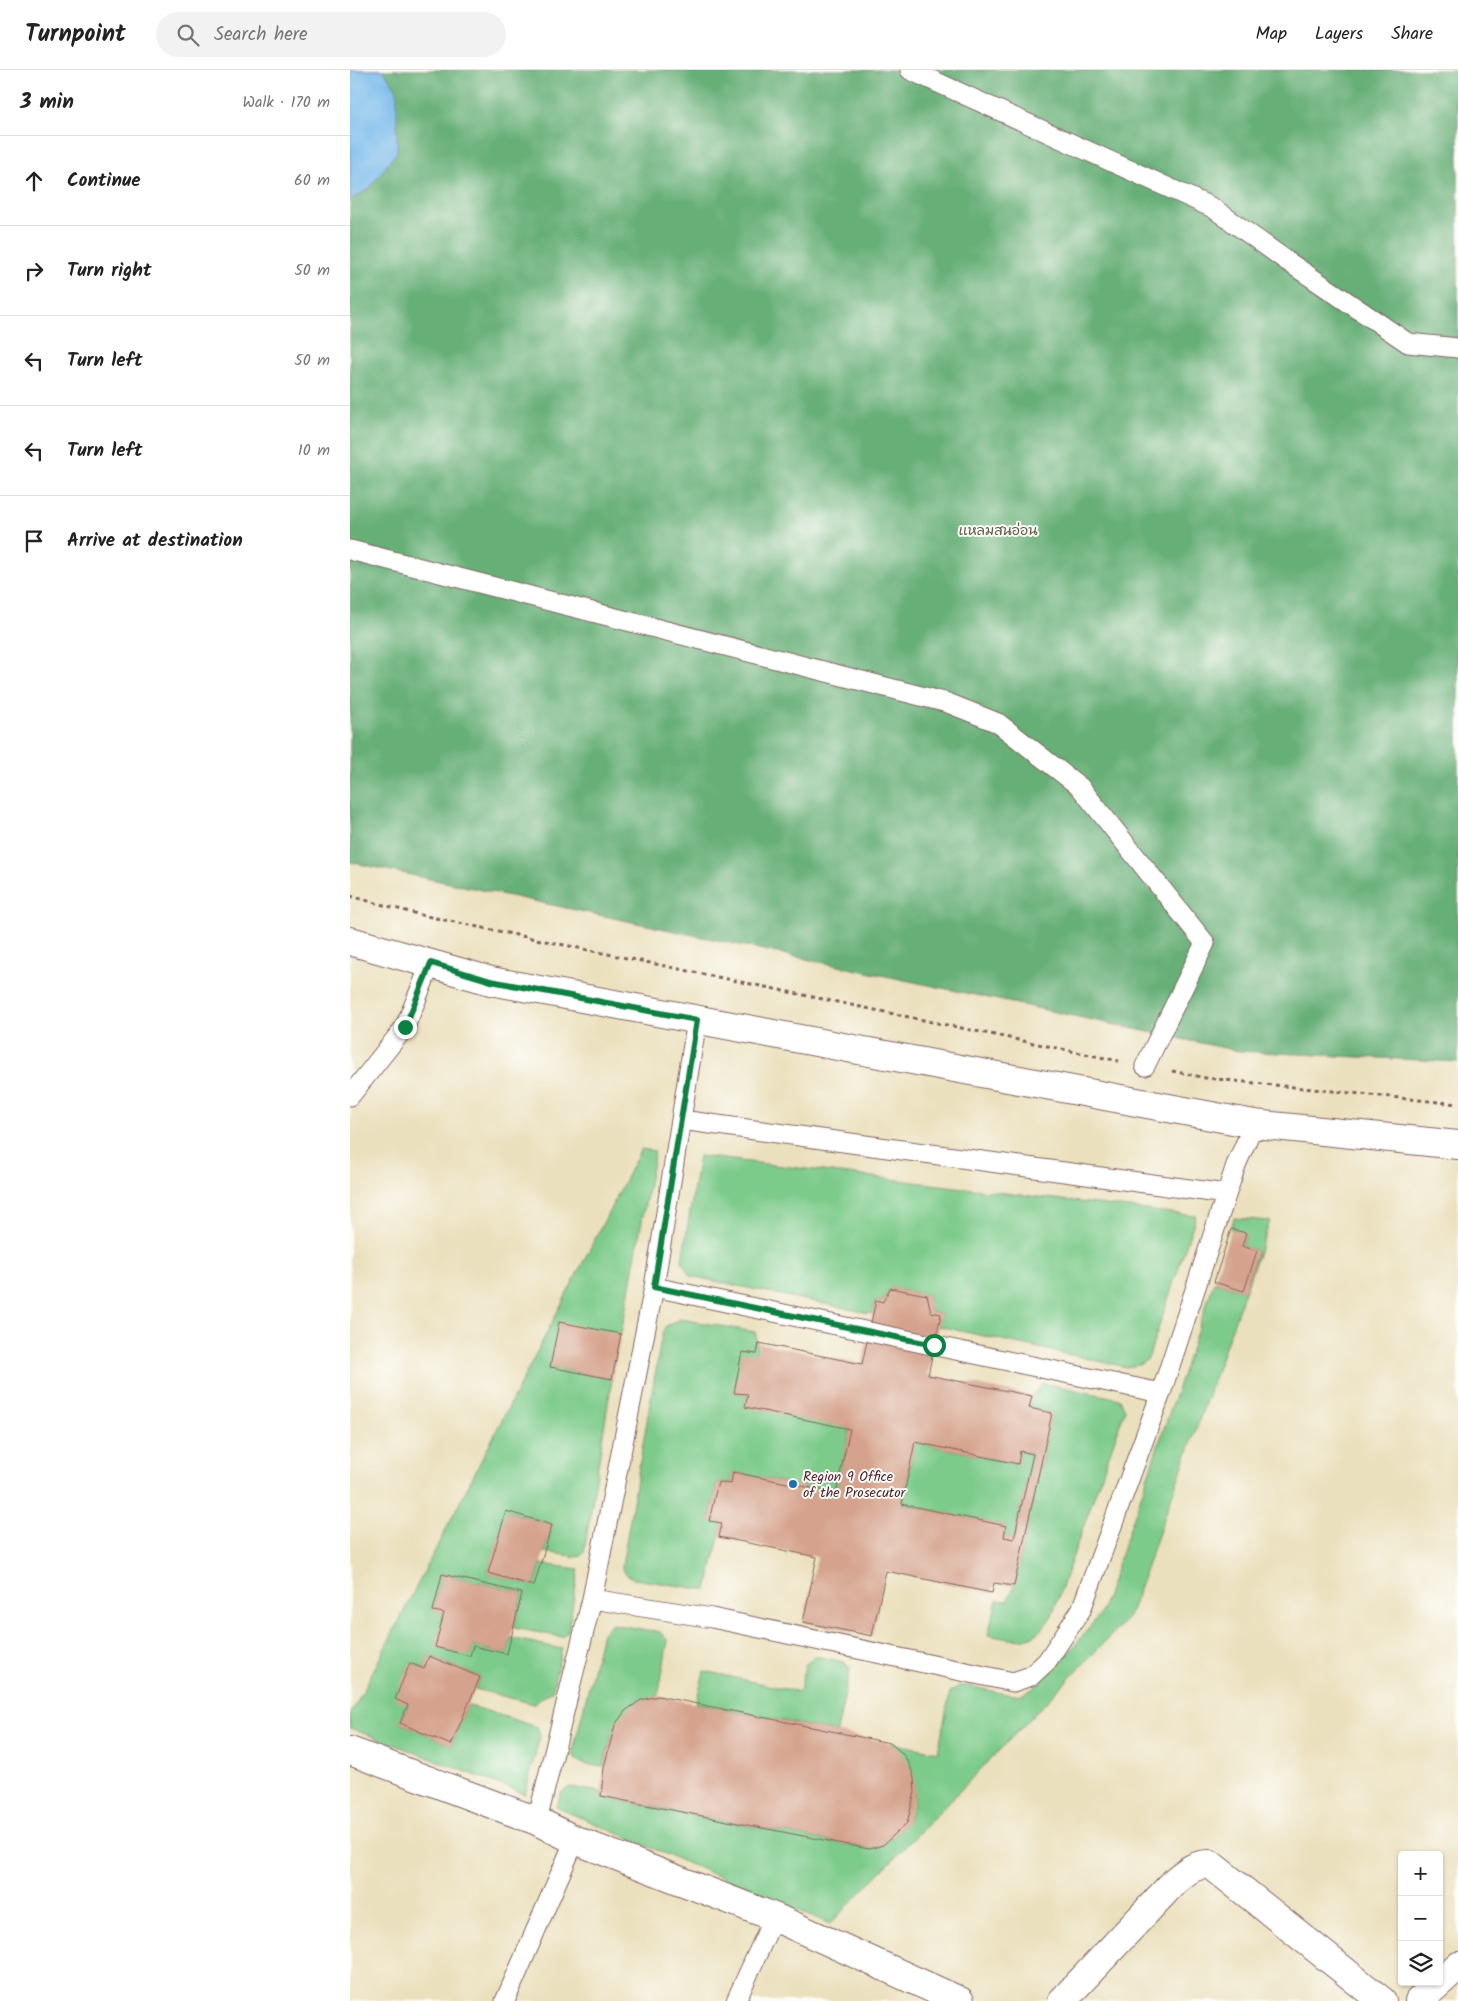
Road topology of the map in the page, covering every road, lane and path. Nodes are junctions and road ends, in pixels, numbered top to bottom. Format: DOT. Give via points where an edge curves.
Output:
graph roads {
  1 [pos="910,70"];
  2 [pos="1458,348"];
  3 [pos="350,550"];
  4 [pos="350,896"];
  5 [pos="350,942"];
  6 [pos="431,963"];
  7 [pos="697,1020"];
  8 [pos="1145,1066"];
  9 [pos="350,1096"];
  10 [pos="1458,1104"];
  11 [pos="681,1120"];
  12 [pos="1254,1124"];
  13 [pos="1458,1144"];
  14 [pos="1226,1194"];
  15 [pos="654,1287"];
  16 [pos="1161,1393"];
  17 [pos="592,1599"];
  18 [pos="350,1751"];
  19 [pos="536,1821"];
  20 [pos="575,1840"];
  21 [pos="774,1917"];
  22 [pos="1458,1966"];
  23 [pos="504,2001"];
  24 [pos="736,2001"];
  25 [pos="960,2001"];
  26 [pos="1062,2001"];
  27 [pos="1382,2001"];
  28 [pos="1419,2001"];
  1 -- 2 [label="lane" via="1213,208 1408,343"];
  3 -- 8 [label="lane" via="948,703 998,723 1080,787 1205,943"];
  4 -- 8 [label="path" via="421,916"];
  5 -- 6 [label="street"];
  6 -- 7 [label="street" via="491,981"];
  6 -- 9 [label="lane" via="405,1027"];
  7 -- 11 [label="lane"];
  7 -- 12 [label="street"];
  8 -- 10 [label="path" via="1206,1078"];
  11 -- 14 [label="lane"];
  11 -- 15 [label="lane"];
  12 -- 13 [label="street"];
  12 -- 14 [label="lane"];
  14 -- 16 [label="lane"];
  15 -- 16 [label="lane"];
  15 -- 17 [label="lane"];
  16 -- 17 [label="lane" via="1081,1610 1047,1661 1032,1676 1013,1682 712,1618"];
  17 -- 19 [label="lane"];
  18 -- 19 [label="street"];
  19 -- 20 [label="street"];
  20 -- 21 [label="street"];
  20 -- 23 [label="lane"];
  21 -- 24 [label="lane"];
  21 -- 25 [label="street"];
  22 -- 28 [label="street"];
  26 -- 27 [label="street" via="1176,1880 1199,1864 1210,1864"];
}
